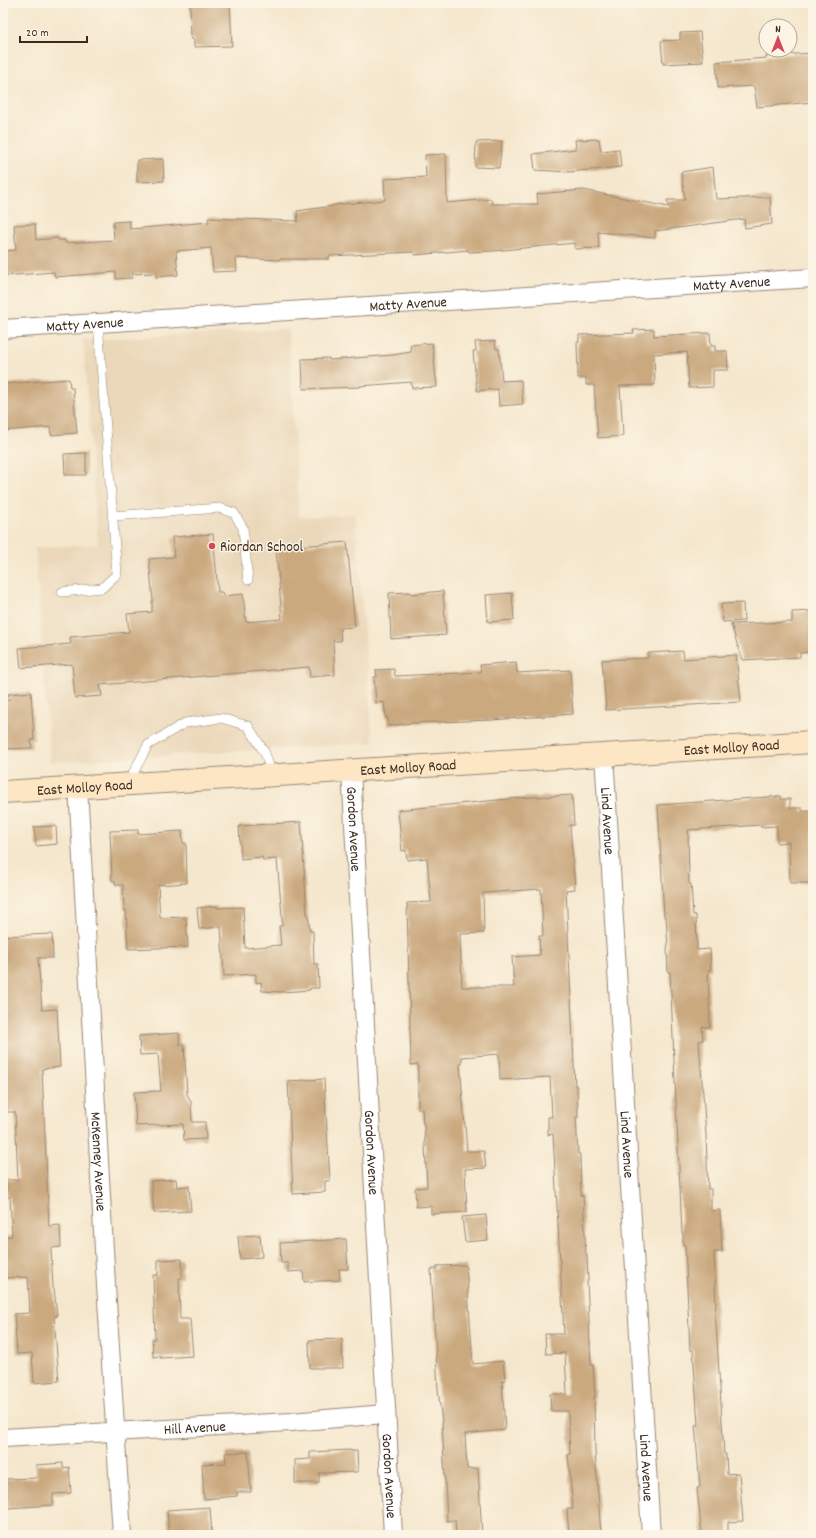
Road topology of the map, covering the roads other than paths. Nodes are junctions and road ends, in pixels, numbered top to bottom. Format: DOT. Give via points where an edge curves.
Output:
graph roads {
  1 [pos="813,278"];
  2 [pos="98,324"];
  3 [pos="3,329"];
  4 [pos="112,516"];
  5 [pos="248,580"];
  6 [pos="62,592"];
  7 [pos="813,742"];
  8 [pos="604,754"];
  9 [pos="351,770"];
  10 [pos="272,775"];
  11 [pos="127,784"];
  12 [pos="78,787"];
  13 [pos="3,792"];
  14 [pos="385,1414"];
  15 [pos="115,1432"];
  16 [pos="3,1438"];
  17 [pos="122,1535"];
  18 [pos="393,1535"];
  19 [pos="651,1535"];
  1 -- 2 [label="street, Matty Avenue"];
  2 -- 3 [label="street, Matty Avenue"];
  2 -- 4 [label="lane"];
  4 -- 5 [label="lane" via="220,508 234,514 243,528"];
  4 -- 6 [label="lane" via="116,574 102,588"];
  7 -- 8 [label="street, East Molloy Road"];
  8 -- 9 [label="street, East Molloy Road"];
  8 -- 19 [label="street, Lind Avenue"];
  9 -- 10 [label="street, East Molloy Road"];
  9 -- 14 [label="street, Gordon Avenue"];
  10 -- 11 [label="street, East Molloy Road"];
  10 -- 11 [label="lane" via="265,753 248,726 222,718 185,723 148,745"];
  11 -- 12 [label="street, East Molloy Road"];
  12 -- 13 [label="street, East Molloy Road"];
  12 -- 15 [label="street, McKenney Avenue"];
  14 -- 15 [label="street, Hill Avenue"];
  14 -- 18 [label="street, Gordon Avenue"];
  15 -- 16 [label="street, Hill Avenue"];
  15 -- 17 [label="street, McKenney Avenue"];
}
